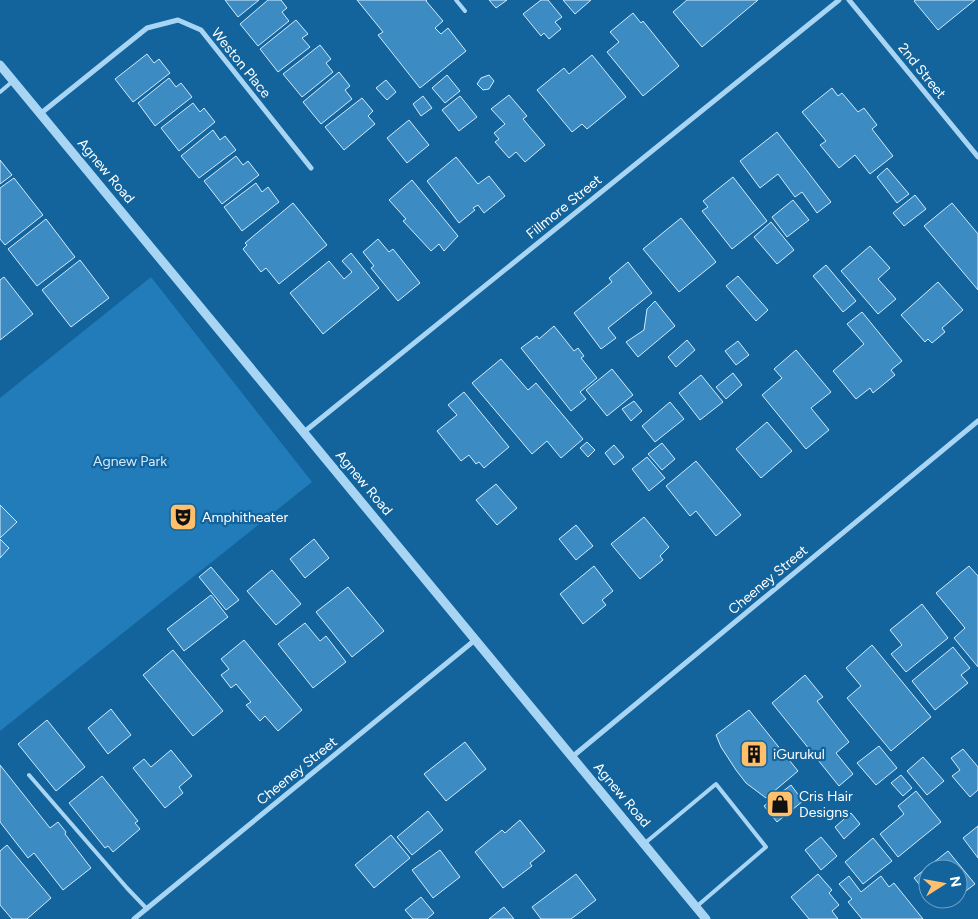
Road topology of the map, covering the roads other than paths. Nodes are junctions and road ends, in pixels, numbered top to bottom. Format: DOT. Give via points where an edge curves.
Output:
graph roads {
  1 [pos="456,0"];
  2 [pos="839,0"];
  3 [pos="849,0"];
  4 [pos="464,11"];
  5 [pos="0,65"];
  6 [pos="13,81"];
  7 [pos="0,92"];
  8 [pos="40,114"];
  9 [pos="978,157"];
  10 [pos="311,168"];
  11 [pos="978,421"];
  12 [pos="304,432"];
  13 [pos="475,640"];
  14 [pos="572,757"];
  15 [pos="29,775"];
  16 [pos="644,844"];
  17 [pos="696,907"];
  18 [pos="147,909"];
  19 [pos="134,919"];
  20 [pos="706,919"];
  1 -- 4 [label="lane"];
  2 -- 12 [label="street, Fillmore Street"];
  3 -- 9 [label="street, 2nd Street"];
  5 -- 6 [label="street, Agnew Road"];
  6 -- 7 [label="lane"];
  6 -- 8 [label="street, Agnew Road"];
  8 -- 10 [label="street, Weston Place" via="146,28 178,20 201,30"];
  8 -- 12 [label="street, Agnew Road"];
  11 -- 14 [label="street, Cheeney Street"];
  12 -- 13 [label="street, Agnew Road"];
  13 -- 14 [label="street, Agnew Road"];
  13 -- 18 [label="street, Cheeney Street"];
  14 -- 16 [label="street, Agnew Road"];
  15 -- 18 [label="lane"];
  16 -- 17 [label="street, Agnew Road"];
  16 -- 17 [label="lane" via="716,784 766,847"];
  17 -- 20 [label="street, Agnew Road"];
  18 -- 19 [label="street, Cheeney Street"];
}
